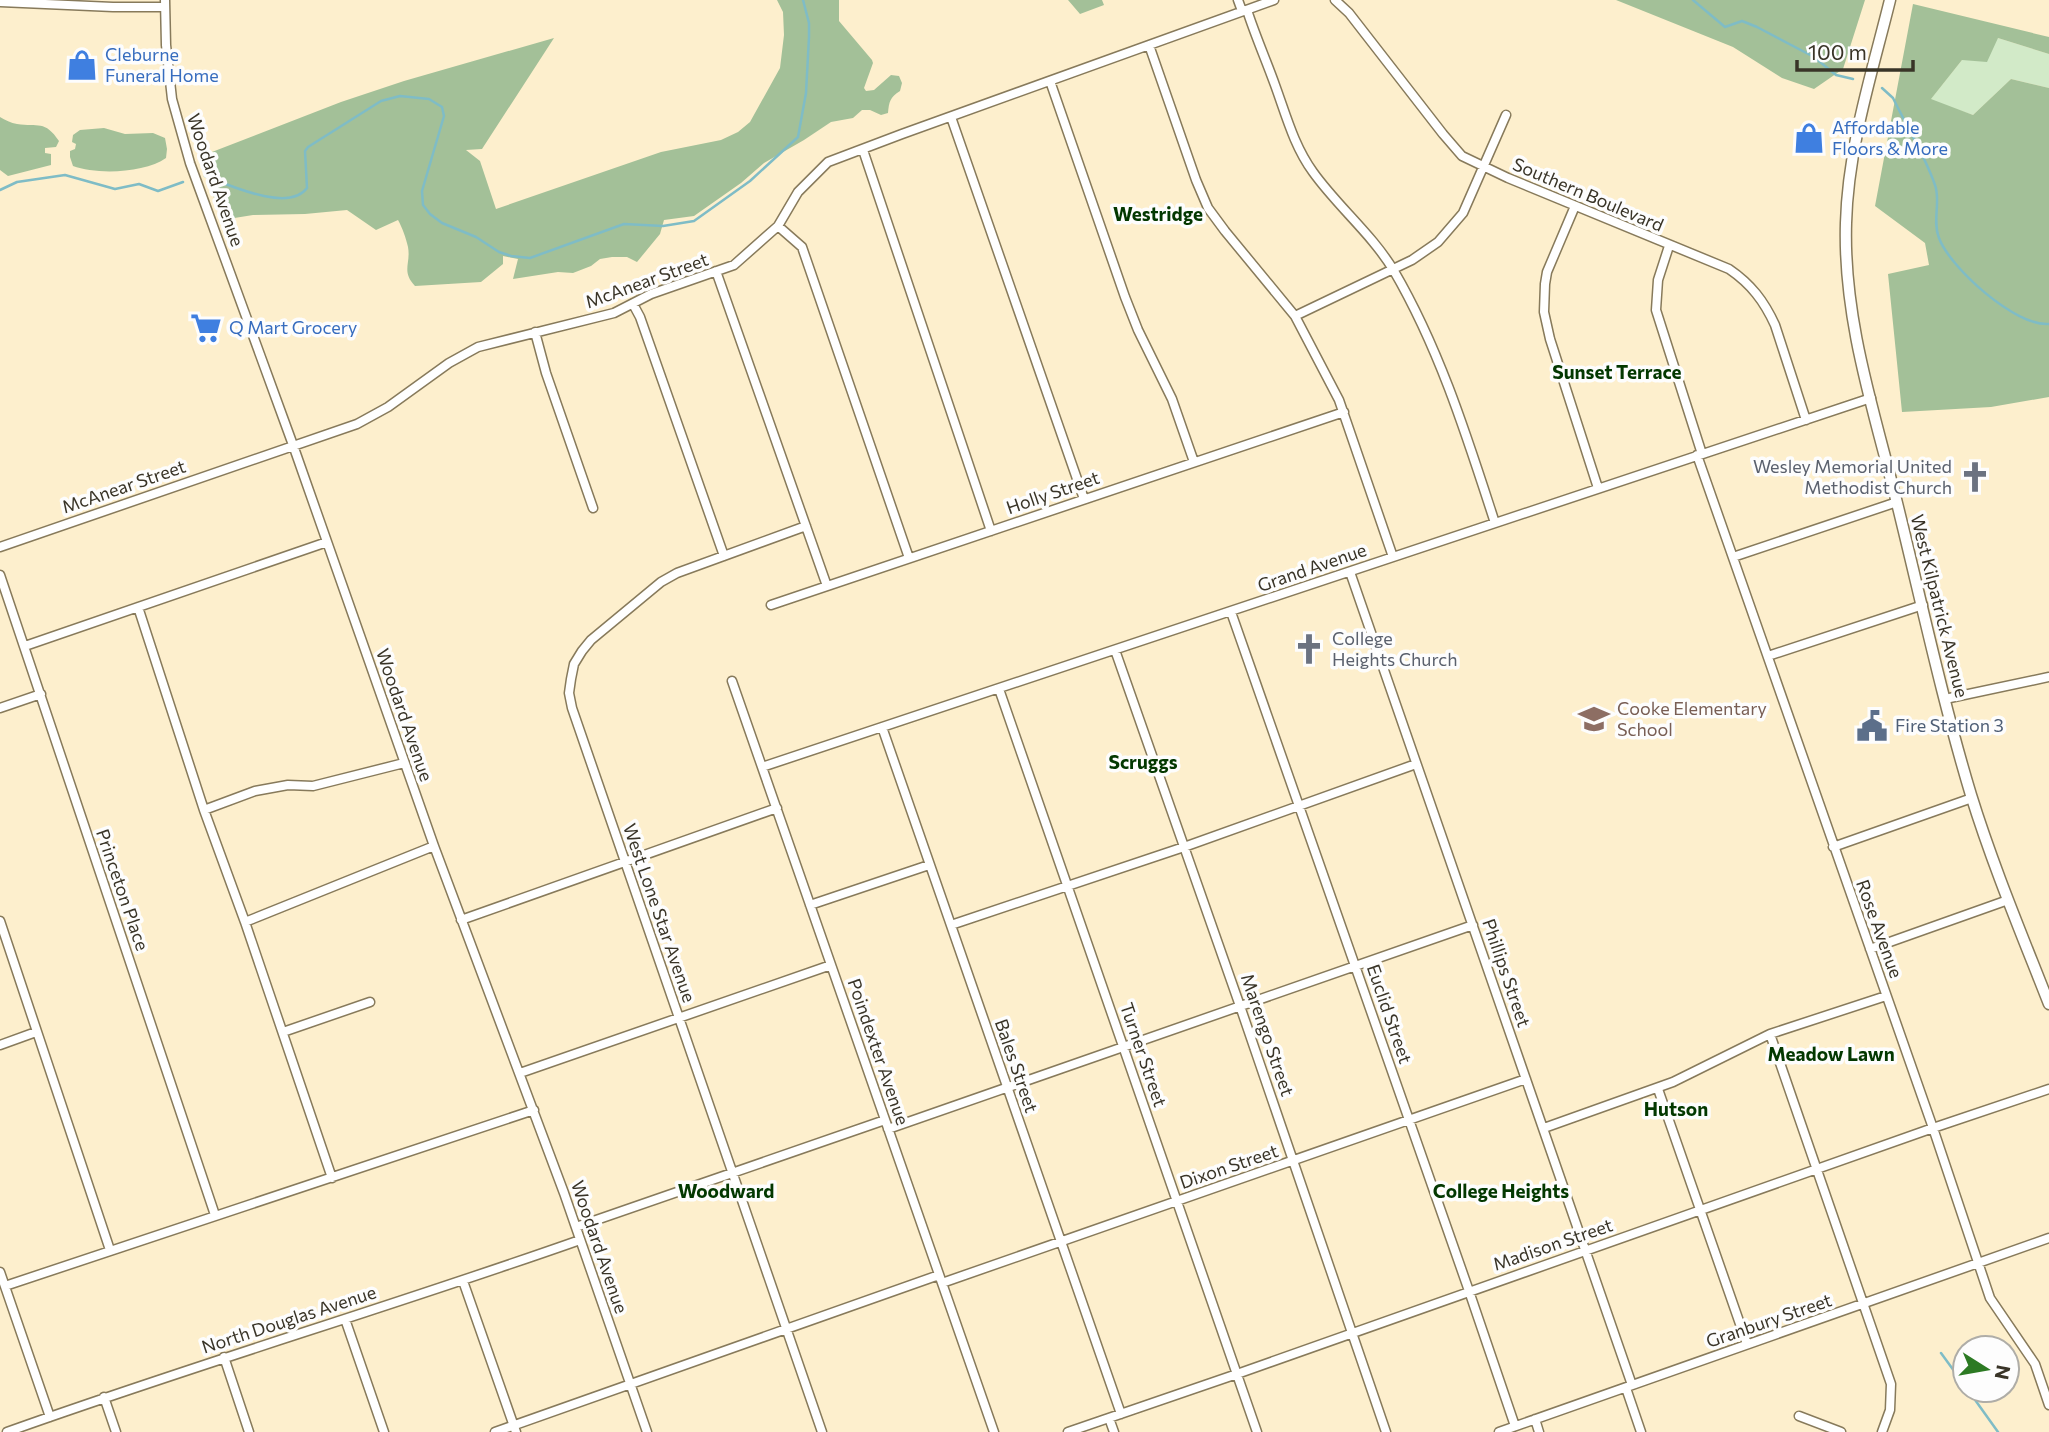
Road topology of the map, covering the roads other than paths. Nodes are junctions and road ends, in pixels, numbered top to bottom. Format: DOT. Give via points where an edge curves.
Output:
graph roads {
  1 [pos="135,0"];
  2 [pos="1238,0"];
  3 [pos="1274,0"];
  4 [pos="1335,0"];
  5 [pos="1891,0"];
  6 [pos="0,2"];
  7 [pos="165,4"];
  8 [pos="121,7"];
  9 [pos="1245,11"];
  10 [pos="1149,45"];
  11 [pos="1050,80"];
  12 [pos="1506,115"];
  13 [pos="951,117"];
  14 [pos="863,150"];
  15 [pos="1484,168"];
  16 [pos="1575,206"];
  17 [pos="778,226"];
  18 [pos="1669,246"];
  19 [pos="1393,269"];
  20 [pos="716,271"];
  21 [pos="633,304"];
  22 [pos="1295,316"];
  23 [pos="535,332"];
  24 [pos="1871,398"];
  25 [pos="1344,412"];
  26 [pos="1806,420"];
  27 [pos="293,445"];
  28 [pos="1700,454"];
  29 [pos="1194,462"];
  30 [pos="1598,488"];
  31 [pos="1084,499"];
  32 [pos="1897,502"];
  33 [pos="593,508"];
  34 [pos="1495,523"];
  35 [pos="806,526"];
  36 [pos="991,531"];
  37 [pos="327,542"];
  38 [pos="0,547"];
  39 [pos="723,556"];
  40 [pos="1392,557"];
  41 [pos="1733,557"];
  42 [pos="909,558"];
  43 [pos="1350,572"];
  44 [pos="0,575"];
  45 [pos="827,586"];
  46 [pos="771,605"];
  47 [pos="1923,605"];
  48 [pos="138,607"];
  49 [pos="1231,612"];
  50 [pos="25,646"];
  51 [pos="1115,650"];
  52 [pos="1768,656"];
  53 [pos="2049,677"];
  54 [pos="732,681"];
  55 [pos="999,689"];
  56 [pos="41,694"];
  57 [pos="1945,699"];
  58 [pos="0,708"];
  59 [pos="882,727"];
  60 [pos="404,763"];
  61 [pos="1416,764"];
  62 [pos="762,767"];
  63 [pos="1972,798"];
  64 [pos="1299,805"];
  65 [pos="777,808"];
  66 [pos="204,810"];
  67 [pos="434,846"];
  68 [pos="1185,847"];
  69 [pos="1833,847"];
  70 [pos="624,862"];
  71 [pos="929,865"];
  72 [pos="1068,886"];
  73 [pos="2008,900"];
  74 [pos="810,905"];
  75 [pos="461,920"];
  76 [pos="0,921"];
  77 [pos="245,922"];
  78 [pos="951,925"];
  79 [pos="1473,925"];
  80 [pos="1870,949"];
  81 [pos="831,965"];
  82 [pos="1355,966"];
  83 [pos="1886,996"];
  84 [pos="370,1002"];
  85 [pos="2049,1004"];
  86 [pos="1240,1006"];
  87 [pos="679,1017"];
  88 [pos="36,1032"];
  89 [pos="283,1032"];
  90 [pos="1770,1034"];
  91 [pos="0,1045"];
  92 [pos="1124,1047"];
  93 [pos="520,1073"];
  94 [pos="1526,1079"];
  95 [pos="1006,1087"];
  96 [pos="1657,1088"];
  97 [pos="2049,1088"];
  98 [pos="534,1110"];
  99 [pos="1410,1121"];
  100 [pos="887,1124"];
  101 [pos="1544,1128"];
  102 [pos="1933,1128"];
  103 [pos="1294,1161"];
  104 [pos="1817,1169"];
  105 [pos="734,1173"];
  106 [pos="332,1178"];
  107 [pos="1178,1202"];
  108 [pos="1699,1210"];
  109 [pos="215,1215"];
  110 [pos="576,1227"];
  111 [pos="2049,1238"];
  112 [pos="580,1240"];
  113 [pos="1062,1242"];
  114 [pos="110,1250"];
  115 [pos="1586,1251"];
  116 [pos="1978,1264"];
  117 [pos="0,1272"];
  118 [pos="941,1279"];
  119 [pos="463,1281"];
  120 [pos="5,1286"];
  121 [pos="1469,1291"];
  122 [pos="1863,1305"];
  123 [pos="345,1319"];
  124 [pos="788,1329"];
  125 [pos="1352,1332"];
  126 [pos="1747,1345"];
  127 [pos="225,1357"];
  128 [pos="1237,1374"];
  129 [pos="631,1385"];
  130 [pos="1629,1387"];
  131 [pos="104,1397"];
  132 [pos="2049,1405"];
  133 [pos="1121,1414"];
  134 [pos="1799,1416"];
  135 [pos="50,1417"];
  136 [pos="1109,1418"];
  137 [pos="1535,1419"];
  138 [pos="1515,1426"];
  139 [pos="515,1429"];
  140 [pos="8,1432"];
  141 [pos="116,1432"];
  142 [pos="249,1432"];
  143 [pos="384,1432"];
  144 [pos="495,1432"];
  145 [pos="647,1432"];
  146 [pos="822,1432"];
  147 [pos="994,1432"];
  148 [pos="1068,1432"];
  149 [pos="1114,1432"];
  150 [pos="1257,1432"];
  151 [pos="1386,1432"];
  152 [pos="1499,1432"];
  153 [pos="1539,1432"];
  154 [pos="1641,1432"];
  155 [pos="1840,1432"];
  156 [pos="1882,1432"];
  1 -- 8 [label="street"];
  2 -- 9 [label="street"];
  3 -- 9 [label="street, McAnear Street"];
  4 -- 15 [label="street, Southern Boulevard" via="1462,156"];
  5 -- 24 [label="main road, West Kilpatrick Avenue" via="1860,117 1846,222 1854,327"];
  6 -- 8 [label="street"];
  7 -- 8 [label="street"];
  7 -- 27 [label="street, Woodard Avenue" via="168,69 179,127"];
  9 -- 10 [label="street, McAnear Street"];
  9 -- 19 [label="street" via="1303,157"];
  10 -- 11 [label="street, McAnear Street"];
  10 -- 22 [label="street" via="1208,208"];
  11 -- 13 [label="street, McAnear Street"];
  11 -- 29 [label="street" via="1125,298 1172,398"];
  12 -- 15 [label="street"];
  13 -- 14 [label="street, McAnear Street"];
  13 -- 31 [label="street"];
  14 -- 17 [label="street, McAnear Street" via="828,162 798,192"];
  14 -- 36 [label="street"];
  15 -- 16 [label="street, Southern Boulevard"];
  15 -- 19 [label="street" via="1449,231 1425,253"];
  16 -- 18 [label="street, Southern Boulevard"];
  16 -- 30 [label="street" via="1548,272 1544,312"];
  17 -- 20 [label="street, McAnear Street" via="734,265"];
  17 -- 42 [label="street" via="802,247"];
  18 -- 26 [label="street, Southern Boulevard" via="1729,270 1760,297 1774,323"];
  18 -- 28 [label="street, Rose Avenue" via="1656,287 1656,310"];
  19 -- 22 [label="street"];
  19 -- 34 [label="street" via="1457,408"];
  20 -- 21 [label="street, McAnear Street"];
  20 -- 35 [label="street"];
  21 -- 23 [label="street, McAnear Street"];
  21 -- 39 [label="street"];
  22 -- 25 [label="street"];
  23 -- 27 [label="street, McAnear Street" via="478,347 374,415"];
  23 -- 33 [label="street"];
  24 -- 26 [label="street, Grand Avenue"];
  24 -- 32 [label="main road, West Kilpatrick Avenue"];
  25 -- 29 [label="street, Holly Street"];
  25 -- 40 [label="street"];
  26 -- 28 [label="street, Grand Avenue"];
  27 -- 37 [label="street, Woodard Avenue"];
  27 -- 38 [label="street, McAnear Street"];
  28 -- 30 [label="street, Grand Avenue"];
  28 -- 41 [label="street, Rose Avenue"];
  29 -- 31 [label="street, Holly Street"];
  30 -- 34 [label="street, Grand Avenue"];
  31 -- 36 [label="street, Holly Street"];
  32 -- 41 [label="street"];
  32 -- 47 [label="main road, West Kilpatrick Avenue"];
  34 -- 40 [label="street, Grand Avenue"];
  35 -- 39 [label="street, West Lone Star Avenue"];
  35 -- 45 [label="street"];
  36 -- 42 [label="street, Holly Street"];
  37 -- 48 [label="street"];
  37 -- 60 [label="street, Woodard Avenue"];
  39 -- 70 [label="street, West Lone Star Avenue" via="668,577 591,640 575,664 569,693 572,708"];
  40 -- 43 [label="street, Grand Avenue"];
  41 -- 52 [label="street, Rose Avenue"];
  42 -- 45 [label="street, Holly Street"];
  43 -- 49 [label="street, Grand Avenue"];
  43 -- 61 [label="street, Phillips Street"];
  44 -- 50 [label="street, Princeton Place"];
  45 -- 46 [label="street, Holly Street"];
  47 -- 52 [label="street"];
  47 -- 57 [label="main road, West Kilpatrick Avenue"];
  48 -- 50 [label="street"];
  48 -- 66 [label="street"];
  49 -- 51 [label="street, Grand Avenue"];
  49 -- 64 [label="street, Euclid Street"];
  50 -- 56 [label="street, Princeton Place"];
  51 -- 55 [label="street, Grand Avenue"];
  51 -- 68 [label="street, Marengo Street"];
  52 -- 69 [label="street, Rose Avenue"];
  53 -- 57 [label="street"];
  54 -- 62 [label="street, Poindexter Avenue"];
  55 -- 59 [label="street, Grand Avenue"];
  55 -- 72 [label="street, Turner Street"];
  56 -- 58 [label="street"];
  56 -- 109 [label="street, Princeton Place"];
  57 -- 63 [label="main road, West Kilpatrick Avenue"];
  59 -- 62 [label="street, Grand Avenue"];
  59 -- 71 [label="street, Bales Street"];
  60 -- 66 [label="street" via="313,786 255,791"];
  60 -- 67 [label="street, Woodard Avenue"];
  61 -- 64 [label="street"];
  61 -- 79 [label="street, Phillips Street"];
  62 -- 65 [label="street, Poindexter Avenue"];
  63 -- 69 [label="street"];
  63 -- 73 [label="main road, West Kilpatrick Avenue"];
  64 -- 68 [label="street"];
  64 -- 82 [label="street, Euclid Street"];
  65 -- 70 [label="street"];
  65 -- 74 [label="street, Poindexter Avenue"];
  66 -- 77 [label="street"];
  67 -- 75 [label="street, Woodard Avenue"];
  67 -- 77 [label="street"];
  68 -- 72 [label="street"];
  68 -- 86 [label="street, Marengo Street"];
  69 -- 80 [label="street, Rose Avenue"];
  70 -- 75 [label="street"];
  70 -- 87 [label="street, West Lone Star Avenue"];
  71 -- 74 [label="street"];
  71 -- 78 [label="street, Bales Street"];
  72 -- 78 [label="street"];
  72 -- 92 [label="street, Turner Street"];
  73 -- 80 [label="street"];
  73 -- 85 [label="main road, West Kilpatrick Avenue"];
  74 -- 81 [label="street, Poindexter Avenue"];
  75 -- 93 [label="street, Woodard Avenue"];
  76 -- 88 [label="street"];
  77 -- 89 [label="street"];
  78 -- 95 [label="street, Bales Street"];
  79 -- 82 [label="street"];
  79 -- 94 [label="street, Phillips Street"];
  80 -- 83 [label="street, Rose Avenue"];
  81 -- 87 [label="street"];
  81 -- 100 [label="street, Poindexter Avenue"];
  82 -- 86 [label="street"];
  82 -- 99 [label="street, Euclid Street"];
  83 -- 90 [label="street"];
  83 -- 102 [label="street, Rose Avenue"];
  84 -- 89 [label="street"];
  86 -- 92 [label="street"];
  86 -- 103 [label="street, Marengo Street"];
  87 -- 93 [label="street"];
  87 -- 105 [label="street, West Lone Star Avenue"];
  88 -- 91 [label="street"];
  88 -- 114 [label="street"];
  89 -- 106 [label="street"];
  90 -- 96 [label="street"];
  90 -- 104 [label="street"];
  92 -- 95 [label="street"];
  92 -- 107 [label="street, Turner Street"];
  93 -- 98 [label="street, Woodard Avenue"];
  94 -- 99 [label="street, Dixon Street"];
  94 -- 101 [label="street, Phillips Street"];
  95 -- 100 [label="street"];
  95 -- 113 [label="street, Bales Street"];
  96 -- 101 [label="street"];
  96 -- 108 [label="street"];
  97 -- 102 [label="street, Madison Street"];
  98 -- 106 [label="street"];
  98 -- 110 [label="street, Woodard Avenue"];
  99 -- 103 [label="street, Dixon Street"];
  99 -- 121 [label="street, Euclid Street"];
  100 -- 105 [label="street"];
  100 -- 118 [label="street, Poindexter Avenue"];
  101 -- 115 [label="street, Phillips Street"];
  102 -- 104 [label="street, Madison Street"];
  102 -- 116 [label="street, Rose Avenue"];
  103 -- 107 [label="street, Dixon Street"];
  103 -- 125 [label="street, Marengo Street"];
  104 -- 108 [label="street, Madison Street"];
  104 -- 122 [label="street"];
  105 -- 110 [label="street"];
  105 -- 124 [label="street, West Lone Star Avenue"];
  106 -- 109 [label="street"];
  107 -- 113 [label="street, Dixon Street"];
  107 -- 128 [label="street, Turner Street"];
  108 -- 115 [label="street, Madison Street"];
  108 -- 126 [label="street"];
  109 -- 114 [label="street"];
  110 -- 112 [label="street, Woodard Avenue"];
  111 -- 116 [label="street, Granbury Street"];
  112 -- 119 [label="street, North Douglas Avenue"];
  112 -- 129 [label="street, Woodard Avenue"];
  113 -- 118 [label="street, Dixon Street"];
  113 -- 133 [label="street, Bales Street"];
  114 -- 120 [label="street"];
  115 -- 121 [label="street, Madison Street"];
  115 -- 130 [label="street, Phillips Street"];
  116 -- 122 [label="street, Granbury Street"];
  116 -- 132 [label="street, Rose Avenue" via="1993,1303 2035,1364"];
  117 -- 120 [label="street"];
  118 -- 124 [label="street, Dixon Street"];
  118 -- 147 [label="street, Poindexter Avenue"];
  119 -- 123 [label="street, North Douglas Avenue"];
  119 -- 139 [label="street"];
  120 -- 135 [label="street"];
  121 -- 125 [label="street, Madison Street"];
  121 -- 138 [label="street, Euclid Street"];
  122 -- 126 [label="street, Granbury Street"];
  122 -- 156 [label="street" via="1891,1384 1890,1410"];
  123 -- 127 [label="street, North Douglas Avenue"];
  123 -- 143 [label="street"];
  124 -- 129 [label="street, Dixon Street"];
  124 -- 146 [label="street, West Lone Star Avenue"];
  125 -- 128 [label="street, Madison Street"];
  125 -- 151 [label="street, Marengo Street"];
  126 -- 130 [label="street, Granbury Street"];
  127 -- 131 [label="street, North Douglas Avenue"];
  127 -- 142 [label="street"];
  128 -- 133 [label="street, Madison Street"];
  128 -- 150 [label="street, Turner Street"];
  129 -- 139 [label="street, Dixon Street"];
  129 -- 145 [label="street, Woodard Avenue"];
  130 -- 137 [label="street, Granbury Street"];
  130 -- 154 [label="street, Phillips Street"];
  131 -- 135 [label="street, North Douglas Avenue"];
  131 -- 141 [label="street"];
  133 -- 136 [label="street, Madison Street"];
  134 -- 155 [label="street"];
  135 -- 140 [label="street, North Douglas Avenue"];
  136 -- 148 [label="street, Madison Street"];
  136 -- 149 [label="street"];
  137 -- 138 [label="street, Granbury Street"];
  137 -- 153 [label="street"];
  138 -- 152 [label="street, Granbury Street"];
  139 -- 144 [label="street, Dixon Street"];
}
